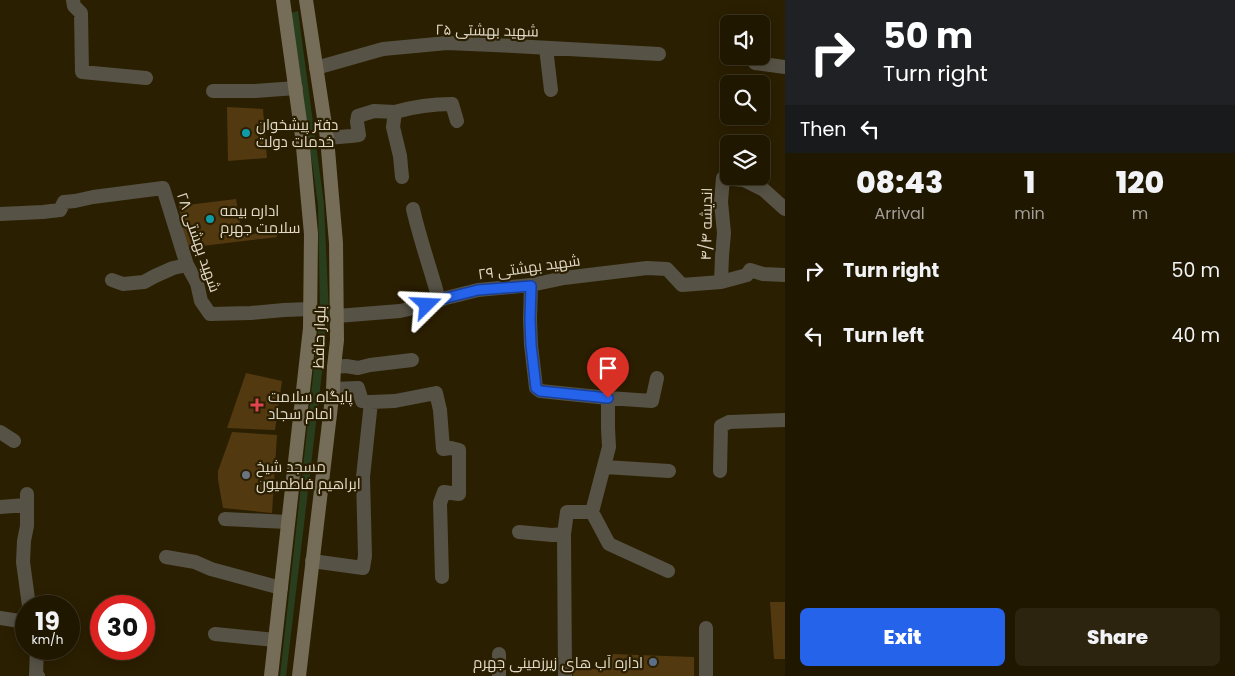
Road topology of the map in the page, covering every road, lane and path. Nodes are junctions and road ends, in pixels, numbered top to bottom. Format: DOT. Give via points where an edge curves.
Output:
graph roads {
  1 [pos="73,0"];
  2 [pos="283,0"];
  3 [pos="306,0"];
  4 [pos="546,48"];
  5 [pos="659,54"];
  6 [pos="770,65"];
  7 [pos="785,67"];
  8 [pos="316,68"];
  9 [pos="146,78"];
  10 [pos="296,88"];
  11 [pos="551,90"];
  12 [pos="213,92"];
  13 [pos="395,112"];
  14 [pos="457,121"];
  15 [pos="327,138"];
  16 [pos="402,176"];
  17 [pos="413,209"];
  18 [pos="785,209"];
  19 [pos="0,214"];
  20 [pos="187,265"];
  21 [pos="785,275"];
  22 [pos="112,280"];
  23 [pos="721,282"];
  24 [pos="531,286"];
  25 [pos="439,300"];
  26 [pos="310,309"];
  27 [pos="337,316"];
  28 [pos="412,360"];
  29 [pos="334,367"];
  30 [pos="657,378"];
  31 [pos="333,389"];
  32 [pos="608,398"];
  33 [pos="371,402"];
  34 [pos="785,420"];
  35 [pos="0,432"];
  36 [pos="14,440"];
  37 [pos="605,468"];
  38 [pos="669,471"];
  39 [pos="720,472"];
  40 [pos="0,507"];
  41 [pos="592,512"];
  42 [pos="225,519"];
  43 [pos="288,522"];
  44 [pos="519,532"];
  45 [pos="564,534"];
  46 [pos="166,557"];
  47 [pos="312,562"];
  48 [pos="668,571"];
  49 [pos="442,577"];
  50 [pos="281,588"];
  51 [pos="28,595"];
  52 [pos="0,618"];
  53 [pos="15,620"];
  54 [pos="706,628"];
  55 [pos="215,634"];
  56 [pos="275,640"];
  57 [pos="499,654"];
  58 [pos="36,660"];
  59 [pos="38,676"];
  60 [pos="271,676"];
  61 [pos="299,676"];
  62 [pos="499,676"];
  63 [pos="565,676"];
  64 [pos="706,676"];
  1 -- 9 [label="street" via="81,13 82,72"];
  2 -- 10 [label="main road, بلوار حافظ"];
  3 -- 8 [label="main road, بلوار حافظ"];
  4 -- 5 [label="street, شهید بهشتی ۲۵"];
  4 -- 8 [label="street, شهید بهشتی ۲۵" via="447,43 384,49"];
  4 -- 11 [label="street"];
  6 -- 7 [label="street"];
  8 -- 15 [label="main road, بلوار حافظ"];
  10 -- 12 [label="street"];
  10 -- 26 [label="main road, بلوار حافظ" via="311,234"];
  13 -- 14 [label="street" via="428,104 452,104"];
  13 -- 15 [label="street" via="358,116 359,135"];
  13 -- 16 [label="street" via="393,127"];
  15 -- 27 [label="main road, بلوار حافظ" via="336,243"];
  17 -- 25 [label="street"];
  18 -- 23 [label="street, اندیشه ۴/۴" via="764,190 744,180 723,178"];
  19 -- 20 [label="street, شهید بهشتی ۲۸" via="60,210 64,202 163,188"];
  20 -- 22 [label="street" via="144,282 123,284"];
  20 -- 26 [label="street, شهید بهشتی ۲۸" via="197,283 201,301 210,314"];
  21 -- 23 [label="street, شهید بهشتی ۲۹" via="750,270 747,275"];
  23 -- 24 [label="street, شهید بهشتی ۲۹" via="682,285 667,270 647,268 564,278"];
  24 -- 25 [label="street, شهید بهشتی ۲۹" via="478,290"];
  24 -- 32 [label="street" via="531,345 536,388"];
  25 -- 27 [label="street, شهید بهشتی ۲۹" via="400,310"];
  26 -- 43 [label="main road, بلوار حافظ"];
  27 -- 29 [label="main road, بلوار حافظ"];
  28 -- 29 [label="street" via="358,368"];
  29 -- 31 [label="main road, بلوار حافظ"];
  30 -- 32 [label="street" via="652,401"];
  31 -- 33 [label="street" via="358,388 362,401"];
  31 -- 47 [label="main road, بلوار حافظ"];
  32 -- 37 [label="street" via="609,448"];
  33 -- 47 [label="street" via="363,477 363,568"];
  33 -- 49 [label="street" via="436,393 443,449 458,450 460,478 459,494 444,492 440,502"];
  34 -- 39 [label="street" via="729,422 721,426"];
  35 -- 36 [label="street"];
  37 -- 38 [label="street"];
  37 -- 41 [label="street"];
  40 -- 51 [label="street" via="27,500 23,562"];
  41 -- 45 [label="street" via="567,512"];
  41 -- 48 [label="street" via="609,544"];
  42 -- 43 [label="street"];
  43 -- 50 [label="main road, بلوار حافظ"];
  44 -- 45 [label="street"];
  45 -- 63 [label="street"];
  46 -- 50 [label="street" via="195,562"];
  47 -- 61 [label="main road, بلوار حافظ"];
  50 -- 56 [label="main road, بلوار حافظ"];
  52 -- 53 [label="street"];
  54 -- 64 [label="street"];
  55 -- 56 [label="street"];
  56 -- 60 [label="main road, بلوار حافظ"];
  57 -- 62 [label="street"];
  58 -- 59 [label="street"];
}
